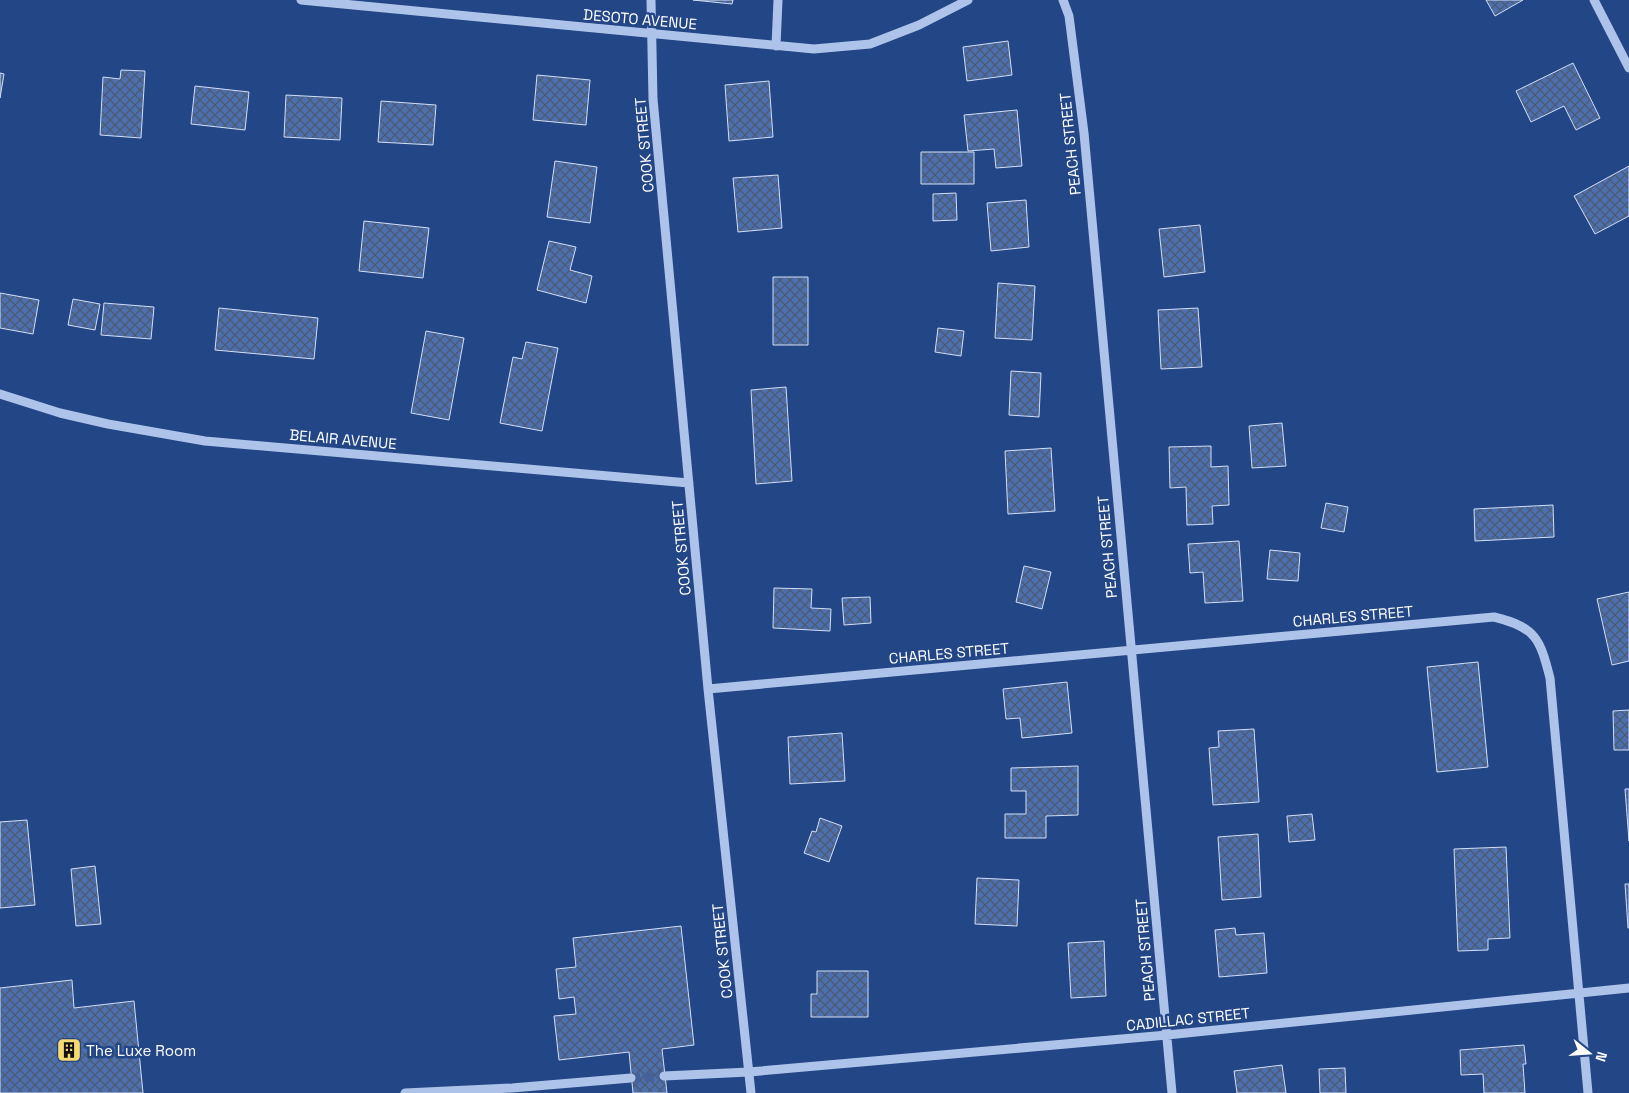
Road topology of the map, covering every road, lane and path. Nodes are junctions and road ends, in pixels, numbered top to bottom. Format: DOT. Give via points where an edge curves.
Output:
graph roads {
  1 [pos="301,0"];
  2 [pos="651,0"];
  3 [pos="778,0"];
  4 [pos="968,0"];
  5 [pos="1063,0"];
  6 [pos="1594,0"];
  7 [pos="652,34"];
  8 [pos="776,46"];
  9 [pos="1629,68"];
  10 [pos="0,394"];
  11 [pos="689,483"];
  12 [pos="1130,650"];
  13 [pos="708,689"];
  14 [pos="1629,988"];
  15 [pos="1578,993"];
  16 [pos="1166,1036"];
  17 [pos="749,1072"];
  18 [pos="664,1076"];
  19 [pos="631,1078"];
  20 [pos="512,1090"];
  21 [pos="405,1093"];
  22 [pos="751,1093"];
  23 [pos="1172,1093"];
  24 [pos="1588,1093"];
  1 -- 7 [label="street, DESOTO AVENUE"];
  2 -- 7 [label="street, COOK STREET"];
  3 -- 8 [label="street"];
  4 -- 8 [label="street, DESOTO AVENUE" via="919,25 870,44 814,49"];
  5 -- 12 [label="street, PEACH STREET" via="1084,133"];
  6 -- 9 [label="street"];
  7 -- 8 [label="street, DESOTO AVENUE"];
  7 -- 11 [label="street, COOK STREET" via="653,99"];
  10 -- 11 [label="street, BELAIR AVENUE" via="60,413 205,441"];
  11 -- 13 [label="street, COOK STREET"];
  12 -- 13 [label="street, CHARLES STREET"];
  12 -- 15 [label="street, CHARLES STREET" via="1494,617 1514,622 1530,632 1542,649 1550,678"];
  12 -- 16 [label="street, PEACH STREET"];
  13 -- 17 [label="street, COOK STREET"];
  14 -- 15 [label="street, CADILLAC STREET"];
  15 -- 16 [label="street, CADILLAC STREET"];
  15 -- 24 [label="street, CHARLES STREET"];
  16 -- 17 [label="street, CADILLAC STREET"];
  16 -- 23 [label="street, PEACH STREET"];
  17 -- 18 [label="street, CADILLAC STREET"];
  17 -- 22 [label="street, COOK STREET"];
  19 -- 20 [label="street"];
  20 -- 21 [label="street"];
}
